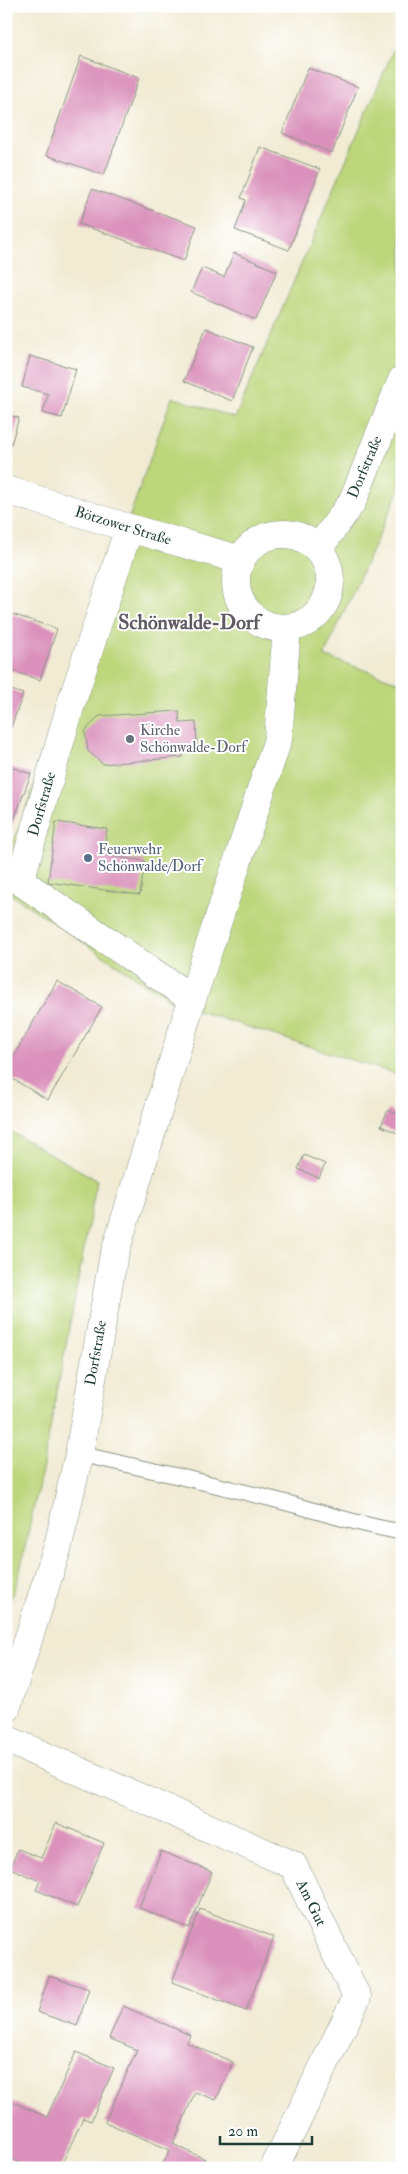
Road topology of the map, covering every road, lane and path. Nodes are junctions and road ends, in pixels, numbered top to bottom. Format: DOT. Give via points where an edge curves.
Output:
graph roads {
  1 [pos="402,380"];
  2 [pos="6,490"];
  3 [pos="129,528"];
  4 [pos="318,549"];
  5 [pos="241,560"];
  6 [pos="287,628"];
  7 [pos="192,999"];
  8 [pos="79,1454"];
  9 [pos="402,1532"];
  10 [pos="6,1709"];
  11 [pos="6,1738"];
  12 [pos="274,2168"];
  1 -- 4 [label="street, Dorfstraße" via="352,502"];
  2 -- 3 [label="street, Bötzower Straße"];
  3 -- 5 [label="street, Bötzower Straße"];
  3 -- 7 [label="street, Dorfstraße" via="71,704 20,881"];
  4 -- 5 [label="street" via="306,539 292,534 276,534 262,539"];
  4 -- 6 [label="street" via="330,576 327,598 314,616"];
  5 -- 6 [label="street" via="237,573 241,601 260,622"];
  6 -- 7 [label="street, Dorfstraße" via="278,739"];
  7 -- 8 [label="street, Dorfstraße" via="113,1259"];
  8 -- 9 [label="lane"];
  8 -- 10 [label="street, Dorfstraße" via="58,1546"];
  11 -- 12 [label="street, Am Gut" via="292,1866 357,1997"];
}
